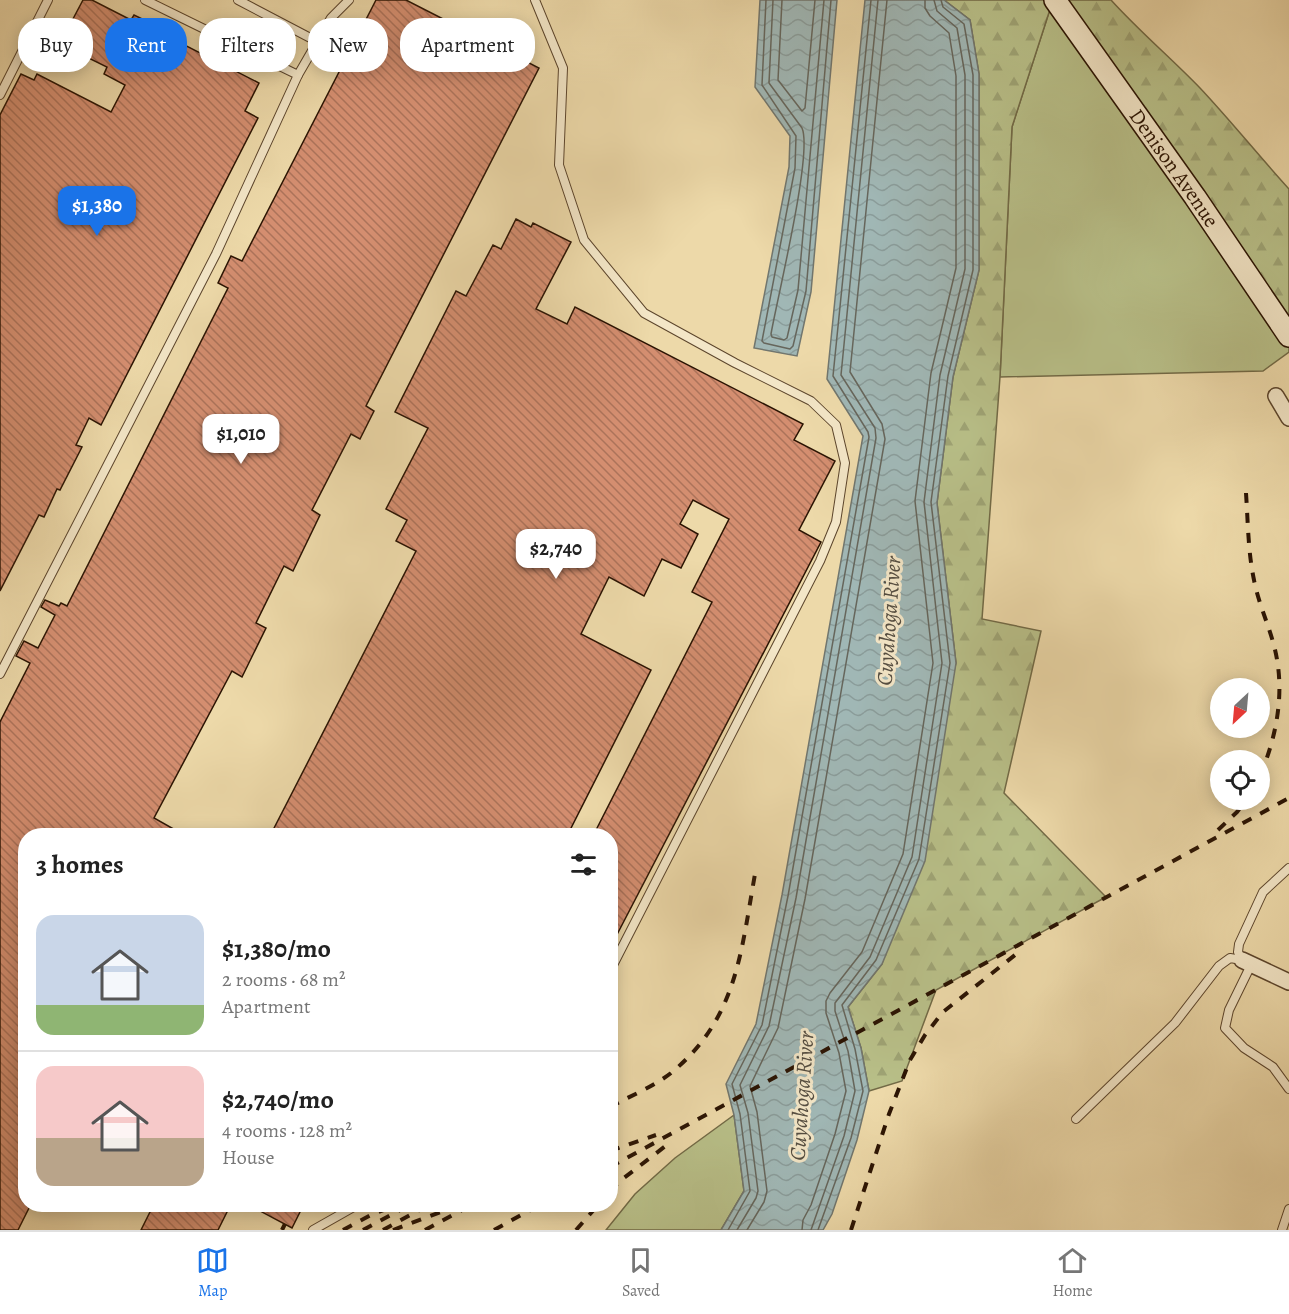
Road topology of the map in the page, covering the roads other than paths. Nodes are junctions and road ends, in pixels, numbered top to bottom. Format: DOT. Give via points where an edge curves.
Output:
graph roads {
  1 [pos="48,0"];
  2 [pos="145,0"];
  3 [pos="238,0"];
  4 [pos="349,0"];
  5 [pos="535,0"];
  6 [pos="1055,0"];
  7 [pos="331,18"];
  8 [pos="308,37"];
  9 [pos="308,58"];
  10 [pos="298,75"];
  11 [pos="0,95"];
  12 [pos="1289,336"];
  13 [pos="1276,396"];
  14 [pos="1289,418"];
  15 [pos="0,674"];
  16 [pos="1289,868"];
  17 [pos="618,955"];
  18 [pos="1247,963"];
  19 [pos="1289,982"];
  20 [pos="1289,1089"];
  21 [pos="1076,1119"];
  22 [pos="1289,1209"];
  23 [pos="344,1212"];
  24 [pos="313,1230"];
  25 [pos="1282,1230"];
  1 -- 11 [label="lane"];
  2 -- 10 [label="lane"];
  3 -- 8 [label="lane"];
  4 -- 7 [label="lane"];
  5 -- 17 [label="lane" via="563,68 559,165 584,240 644,314 811,401 836,425 845,463 836,522 820,561"];
  6 -- 12 [label="main road, Denison Avenue"];
  9 -- 10 [label="lane"];
  10 -- 15 [label="lane" via="216,254"];
  13 -- 14 [label="street"];
  16 -- 18 [label="lane" via="1263,892 1239,944 1238,952"];
  18 -- 19 [label="street"];
  18 -- 20 [label="lane" via="1225,1028 1244,1048 1273,1067"];
  18 -- 21 [label="lane" via="1230,958 1219,966 1175,1023"];
  22 -- 25 [label="lane"];
  23 -- 24 [label="lane"];
}
